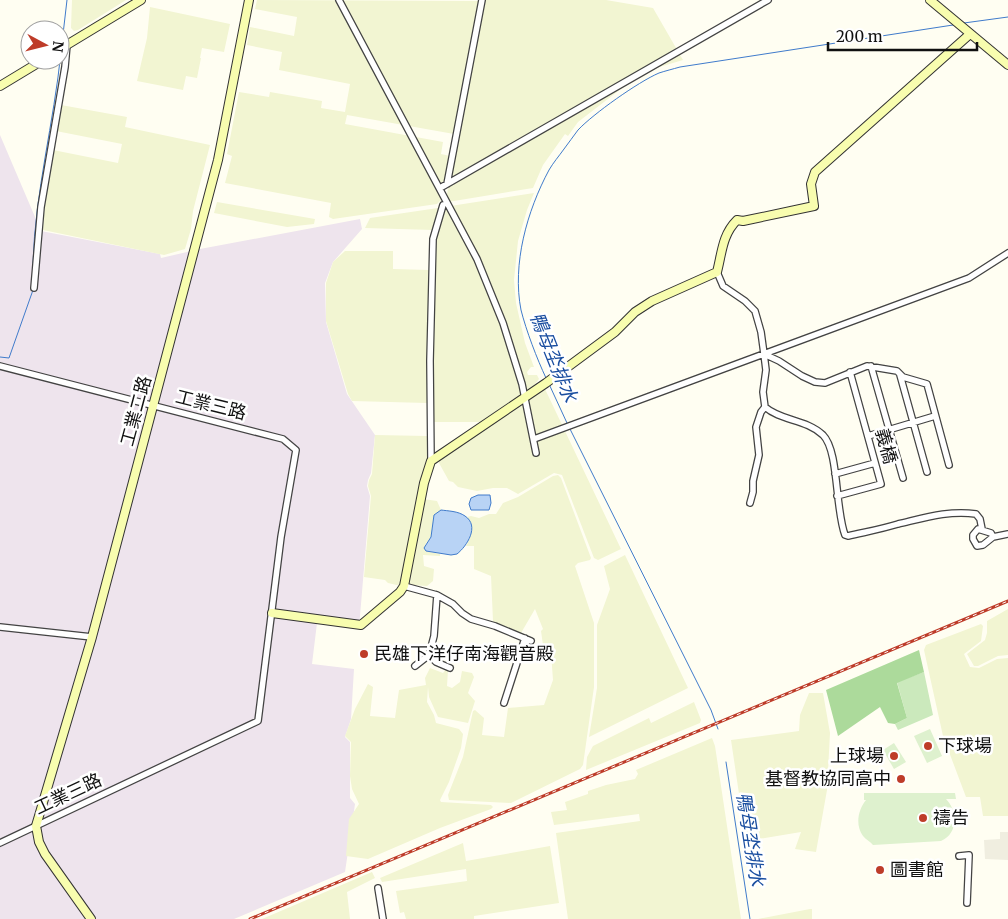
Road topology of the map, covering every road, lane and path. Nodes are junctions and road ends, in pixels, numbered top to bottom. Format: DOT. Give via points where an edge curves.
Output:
graph roads {
  1 [pos="141,0"];
  2 [pos="249,0"];
  3 [pos="339,0"];
  4 [pos="482,0"];
  5 [pos="768,0"];
  6 [pos="930,0"];
  7 [pos="970,34"];
  8 [pos="70,43"];
  9 [pos="1008,65"];
  10 [pos="26,70"];
  11 [pos="65,70"];
  12 [pos="0,86"];
  13 [pos="447,184"];
  14 [pos="440,188"];
  15 [pos="443,205"];
  16 [pos="1008,253"];
  17 [pos="717,272"];
  18 [pos="34,288"];
  19 [pos="764,354"];
  20 [pos="0,366"];
  21 [pos="871,366"];
  22 [pos="850,372"];
  23 [pos="900,373"];
  24 [pos="525,398"];
  25 [pos="153,406"];
  26 [pos="764,407"];
  27 [pos="935,416"];
  28 [pos="913,423"];
  29 [pos="890,430"];
  30 [pos="868,436"];
  31 [pos="534,440"];
  32 [pos="536,453"];
  33 [pos="431,461"];
  34 [pos="875,463"];
  35 [pos="949,465"];
  36 [pos="927,472"];
  37 [pos="835,474"];
  38 [pos="903,478"];
  39 [pos="837,496"];
  40 [pos="750,504"];
  41 [pos="982,529"];
  42 [pos="1008,534"];
  43 [pos="993,537"];
  44 [pos="404,586"];
  45 [pos="437,595"];
  46 [pos="272,612"];
  47 [pos="0,627"];
  48 [pos="92,637"];
  49 [pos="524,638"];
  50 [pos="531,641"];
  51 [pos="429,655"];
  52 [pos="415,666"];
  53 [pos="450,668"];
  54 [pos="504,703"];
  55 [pos="36,826"];
  56 [pos="0,843"];
  57 [pos="959,856"];
  58 [pos="378,888"];
  59 [pos="967,903"];
  60 [pos="91,919"];
  61 [pos="383,919"];
  1 -- 8 [label="street"];
  2 -- 25 [label="street, 工業二路" via="218,160"];
  3 -- 14 [label="street"];
  4 -- 13 [label="street"];
  5 -- 13 [label="street"];
  6 -- 7 [label="street"];
  7 -- 9 [label="street"];
  7 -- 17 [label="street" via="815,172 811,184 814,206 737,220 723,241"];
  10 -- 12 [label="street"];
  11 -- 18 [label="street" via="41,207"];
  13 -- 14 [label="street"];
  14 -- 24 [label="street" via="481,269 503,323"];
  15 -- 33 [label="street" via="433,239"];
  16 -- 19 [label="street" via="969,278"];
  17 -- 19 [label="street" via="723,286 755,311"];
  17 -- 24 [label="street" via="635,312 615,332"];
  19 -- 22 [label="street" via="815,382 825,383"];
  19 -- 26 [label="street"];
  19 -- 31 [label="street"];
  20 -- 25 [label="street, 工業三路"];
  21 -- 22 [label="street"];
  21 -- 23 [label="street"];
  21 -- 29 [label="street, 義橋"];
  22 -- 30 [label="street, 義橋"];
  23 -- 27 [label="street" via="903,377 926,384"];
  23 -- 28 [label="street, 義橋"];
  24 -- 31 [label="street"];
  24 -- 33 [label="street"];
  25 -- 46 [label="street, 工業三路" via="283,439 296,450"];
  25 -- 48 [label="street, 工業二路"];
  26 -- 37 [label="street" via="770,412 803,422 823,435 829,444"];
  26 -- 40 [label="street" via="756,427 759,455"];
  27 -- 28 [label="street"];
  27 -- 35 [label="street"];
  28 -- 29 [label="street"];
  28 -- 36 [label="street, 義橋"];
  29 -- 30 [label="street"];
  29 -- 38 [label="street, 義橋"];
  30 -- 34 [label="street, 義橋"];
  31 -- 32 [label="street"];
  33 -- 44 [label="street"];
  34 -- 37 [label="street"];
  34 -- 39 [label="street, 義橋" via="881,484"];
  37 -- 39 [label="street"];
  39 -- 41 [label="street" via="843,530 848,536 936,514 965,512 976,514"];
  41 -- 43 [label="street"];
  41 -- 43 [label="street" via="973,535 976,546 984,545"];
  42 -- 43 [label="street"];
  44 -- 45 [label="street"];
  44 -- 46 [label="street" via="361,625"];
  45 -- 49 [label="street" via="471,619"];
  45 -- 51 [label="street"];
  46 -- 55 [label="street, 工業三路" via="258,721"];
  47 -- 48 [label="street"];
  48 -- 55 [label="street, 工業二路"];
  49 -- 50 [label="street"];
  49 -- 54 [label="street"];
  51 -- 52 [label="street"];
  51 -- 53 [label="street"];
  55 -- 56 [label="street, 工業三路"];
  55 -- 60 [label="street" via="38,842 45,854"];
  57 -- 59 [label="street" via="969,855"];
  58 -- 61 [label="street"];
}
